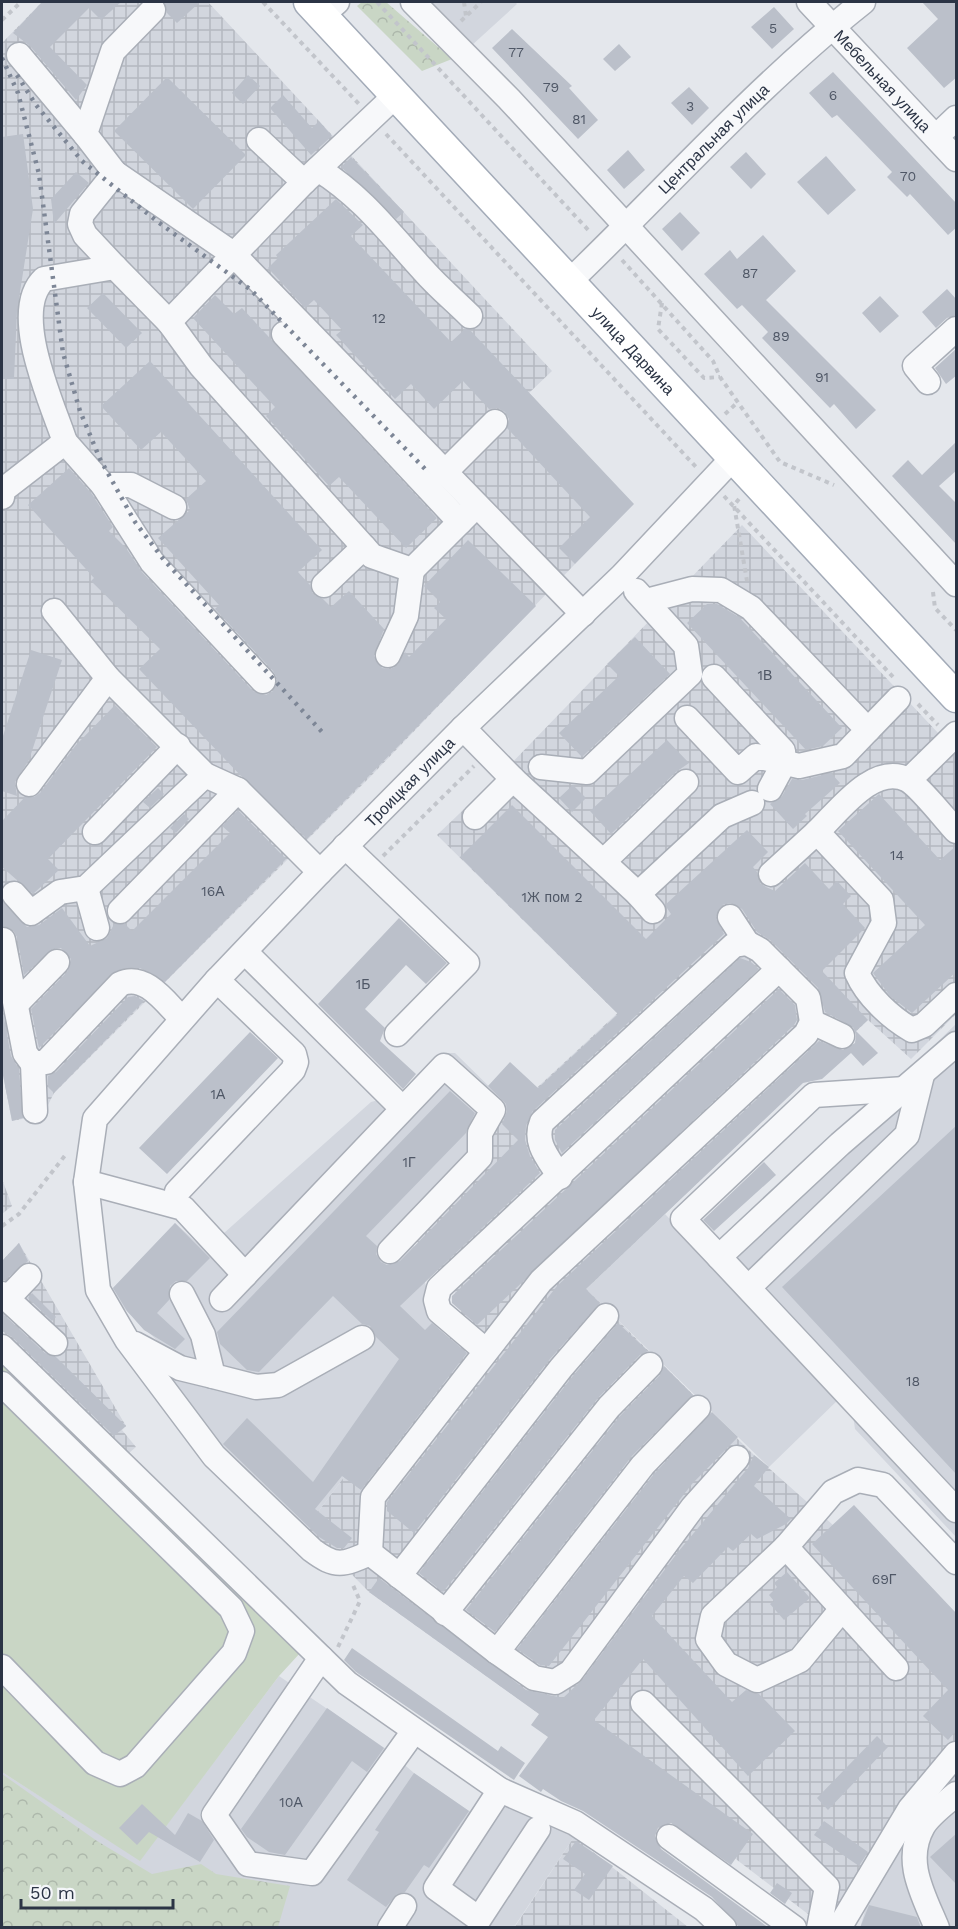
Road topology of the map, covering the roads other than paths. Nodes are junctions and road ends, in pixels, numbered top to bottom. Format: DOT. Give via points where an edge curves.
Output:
graph roads {
  1 [pos="413,2"];
  2 [pos="808,2"];
  3 [pos="863,2"];
  4 [pos="323,6"];
  5 [pos="153,10"];
  6 [pos="833,26"];
  7 [pos="19,55"];
  8 [pos="396,95"];
  9 [pos="957,118"];
  10 [pos="85,134"];
  11 [pos="936,137"];
  12 [pos="259,140"];
  13 [pos="957,159"];
  14 [pos="115,173"];
  15 [pos="311,176"];
  16 [pos="626,227"];
  17 [pos="233,254"];
  18 [pos="115,267"];
  19 [pos="570,281"];
  20 [pos="470,316"];
  21 [pos="169,322"];
  22 [pos="957,329"];
  23 [pos="284,334"];
  24 [pos="928,382"];
  25 [pos="495,422"];
  26 [pos="65,442"];
  27 [pos="734,457"];
  28 [pos="444,473"];
  29 [pos="103,485"];
  30 [pos="2,497"];
  31 [pos="174,507"];
  32 [pos="468,514"];
  33 [pos="364,547"];
  34 [pos="412,570"];
  35 [pos="622,576"];
  36 [pos="957,584"];
  37 [pos="324,585"];
  38 [pos="646,602"];
  39 [pos="54,611"];
  40 [pos="583,614"];
  41 [pos="388,656"];
  42 [pos="108,678"];
  43 [pos="714,678"];
  44 [pos="263,681"];
  45 [pos="904,694"];
  46 [pos="957,697"];
  47 [pos="687,718"];
  48 [pos="463,728"];
  49 [pos="868,730"];
  50 [pos="954,736"];
  51 [pos="178,746"];
  52 [pos="784,763"];
  53 [pos="541,767"];
  54 [pos="206,775"];
  55 [pos="513,779"];
  56 [pos="909,780"];
  57 [pos="686,782"];
  58 [pos="29,784"];
  59 [pos="238,790"];
  60 [pos="475,817"];
  61 [pos="957,831"];
  62 [pos="94,832"];
  63 [pos="817,832"];
  64 [pos="345,846"];
  65 [pos="604,861"];
  66 [pos="320,872"];
  67 [pos="771,874"];
  68 [pos="86,888"];
  69 [pos="14,894"];
  70 [pos="120,911"];
  71 [pos="730,917"];
  72 [pos="97,928"];
  73 [pos="3,940"];
  74 [pos="747,943"];
  75 [pos="245,952"];
  76 [pos="57,962"];
  77 [pos="779,969"];
  78 [pos="217,980"];
  79 [pos="957,995"];
  80 [pos="17,1003"];
  81 [pos="182,1019"];
  82 [pos="813,1022"];
  83 [pos="397,1034"];
  84 [pos="842,1036"];
  85 [pos="957,1044"];
  86 [pos="33,1064"];
  87 [pos="913,1082"];
  88 [pos="402,1108"];
  89 [pos="35,1111"];
  90 [pos="560,1177"];
  91 [pos="86,1182"];
  92 [pos="177,1192"];
  93 [pos="390,1251"];
  94 [pos="719,1257"];
  95 [pos="245,1275"];
  96 [pos="29,1276"];
  97 [pos="749,1287"];
  98 [pos="182,1294"];
  99 [pos="4,1297"];
  100 [pos="222,1299"];
  101 [pos="606,1316"];
  102 [pos="362,1338"];
  103 [pos="127,1340"];
  104 [pos="55,1343"];
  105 [pos="2,1347"];
  106 [pos="486,1351"];
  107 [pos="650,1365"];
  108 [pos="213,1376"];
  109 [pos="2,1384"];
  110 [pos="698,1408"];
  111 [pos="737,1458"];
  112 [pos="957,1510"];
  113 [pos="786,1547"];
  114 [pos="370,1553"];
  115 [pos="957,1562"];
  116 [pos="399,1576"];
  117 [pos="842,1609"];
  118 [pos="445,1613"];
  119 [pos="497,1653"];
  120 [pos="321,1658"];
  121 [pos="2,1667"];
  122 [pos="896,1668"];
  123 [pos="643,1703"];
  124 [pos="414,1731"];
  125 [pos="957,1754"];
  126 [pos="500,1790"];
  127 [pos="957,1794"];
  128 [pos="538,1828"];
  129 [pos="669,1837"];
  130 [pos="404,1906"];
  131 [pos="390,1928"];
  132 [pos="724,1928"];
  133 [pos="794,1928"];
  134 [pos="819,1928"];
  135 [pos="839,1928"];
  136 [pos="937,1928"];
  1 -- 16 [label="street" via="509,99"];
  2 -- 6 [label="street, Мебельная улица"];
  3 -- 6 [label="street, Центральная улица"];
  4 -- 8 [label="main road, улица Дарвина"];
  5 -- 10 [label="street" via="113,51"];
  6 -- 11 [label="street, Мебельная улица"];
  6 -- 16 [label="street, Центральная улица"];
  7 -- 10 [label="street"];
  8 -- 15 [label="street"];
  8 -- 19 [label="main road, улица Дарвина"];
  9 -- 11 [label="street"];
  10 -- 14 [label="street"];
  11 -- 13 [label="street, Мебельная улица"];
  12 -- 15 [label="street"];
  14 -- 17 [label="street"];
  14 -- 18 [label="street" via="82,214 80,224 85,235"];
  15 -- 17 [label="street"];
  15 -- 20 [label="street" via="340,183 376,215 424,272"];
  16 -- 19 [label="street, Центральная улица"];
  16 -- 36 [label="street"];
  17 -- 21 [label="street"];
  17 -- 28 [label="street"];
  18 -- 21 [label="street"];
  18 -- 26 [label="street" via="44,279 35,293 33,344"];
  19 -- 27 [label="main road, улица Дарвина"];
  21 -- 33 [label="street" via="201,366"];
  22 -- 24 [label="street" via="915,366"];
  23 -- 32 [label="street"];
  25 -- 28 [label="street"];
  26 -- 29 [label="street"];
  26 -- 30 [label="street" via="3,490"];
  27 -- 35 [label="street, Троицкая улица"];
  27 -- 46 [label="main road, улица Дарвина"];
  28 -- 32 [label="street"];
  29 -- 31 [label="street" via="131,486"];
  29 -- 44 [label="street" via="152,562"];
  32 -- 34 [label="street"];
  32 -- 40 [label="street"];
  33 -- 34 [label="street" via="372,556"];
  33 -- 37 [label="street"];
  34 -- 41 [label="street" via="406,616"];
  35 -- 38 [label="street"];
  35 -- 40 [label="street, Троицкая улица"];
  38 -- 49 [label="street" via="692,589 721,590 751,608"];
  38 -- 53 [label="street" via="686,645 690,674 587,772"];
  39 -- 42 [label="street"];
  40 -- 48 [label="street, Троицкая улица"];
  42 -- 51 [label="street"];
  42 -- 58 [label="street"];
  43 -- 52 [label="street" via="783,751"];
  45 -- 49 [label="street"];
  47 -- 52 [label="street" via="738,772 756,756"];
  48 -- 55 [label="street"];
  48 -- 64 [label="street, Троицкая улица"];
  49 -- 52 [label="street" via="843,756 799,766"];
  50 -- 56 [label="street"];
  51 -- 54 [label="street"];
  51 -- 62 [label="street"];
  52 -- 65 [label="street" via="761,796 722,816 646,903"];
  54 -- 59 [label="street"];
  54 -- 68 [label="street"];
  55 -- 60 [label="street"];
  55 -- 65 [label="street"];
  56 -- 61 [label="street"];
  56 -- 63 [label="street" via="892,774 873,778"];
  57 -- 65 [label="street"];
  59 -- 66 [label="street"];
  59 -- 70 [label="street"];
  63 -- 67 [label="street"];
  63 -- 79 [label="street" via="881,900 884,923 858,973 862,983 897,1021 912,1030 924,1025"];
  64 -- 66 [label="street, Троицкая улица"];
  64 -- 83 [label="street" via="467,963"];
  66 -- 75 [label="street, Троицкая улица"];
  68 -- 69 [label="street" via="60,892 31,913"];
  68 -- 72 [label="street"];
  71 -- 74 [label="street"];
  73 -- 80 [label="street"];
  74 -- 77 [label="street"];
  74 -- 90 [label="street" via="734,945 543,1122 538,1132 539,1143"];
  75 -- 78 [label="street, Троицкая улица"];
  75 -- 88 [label="street"];
  76 -- 80 [label="street"];
  77 -- 82 [label="street" via="808,998"];
  77 -- 90 [label="street"];
  78 -- 81 [label="street, Троицкая улица"];
  78 -- 92 [label="street" via="294,1054 296,1062"];
  80 -- 86 [label="street" via="25,1053"];
  81 -- 86 [label="street" via="156,992 139,981 129,980 120,984 46,1062"];
  81 -- 91 [label="street, Троицкая улица" via="95,1119"];
  82 -- 84 [label="street"];
  82 -- 106 [label="street" via="806,1034 541,1281"];
  85 -- 87 [label="street"];
  86 -- 89 [label="street"];
  87 -- 94 [label="street"];
  87 -- 94 [label="street" via="814,1095 683,1219"];
  87 -- 97 [label="street" via="907,1135"];
  88 -- 93 [label="street" via="444,1066 493,1110 480,1133 480,1157"];
  88 -- 95 [label="street"];
  90 -- 106 [label="street" via="439,1288 439,1311"];
  91 -- 95 [label="street" via="183,1208"];
  91 -- 103 [label="street" via="98,1290"];
  94 -- 97 [label="street"];
  95 -- 100 [label="street"];
  96 -- 99 [label="street"];
  97 -- 112 [label="street"];
  98 -- 108 [label="street" via="203,1335"];
  99 -- 104 [label="street"];
  101 -- 116 [label="street"];
  102 -- 108 [label="street" via="278,1384 256,1387"];
  103 -- 108 [label="street" via="180,1368"];
  103 -- 114 [label="street" via="214,1456 312,1550 327,1561 344,1564"];
  105 -- 120 [label="street"];
  106 -- 114 [label="street" via="373,1497"];
  107 -- 118 [label="street" via="609,1407"];
  109 -- 121 [label="street" via="231,1608 242,1631 234,1653 135,1766 120,1774 95,1763"];
  110 -- 119 [label="street" via="643,1466"];
  111 -- 119 [label="street" via="693,1507 571,1672 555,1682 534,1678"];
  113 -- 115 [label="street" via="833,1492 858,1480 883,1485"];
  113 -- 117 [label="street"];
  113 -- 117 [label="street" via="713,1616 708,1639 726,1664 757,1680 800,1660"];
  114 -- 116 [label="street"];
  116 -- 118 [label="street"];
  117 -- 122 [label="street"];
  118 -- 119 [label="street"];
  120 -- 124 [label="street" via="347,1683"];
  120 -- 124 [label="street" via="214,1815 248,1864 312,1873"];
  123 -- 134 [label="street" via="827,1887"];
  124 -- 126 [label="street"];
  125 -- 135 [label="street" via="910,1809"];
  126 -- 128 [label="street" via="436,1888 479,1919"];
  126 -- 132 [label="street" via="575,1823 704,1909"];
  127 -- 136 [label="street" via="923,1825 914,1850 915,1875"];
  129 -- 133 [label="street"];
  130 -- 131 [label="street"];
}
